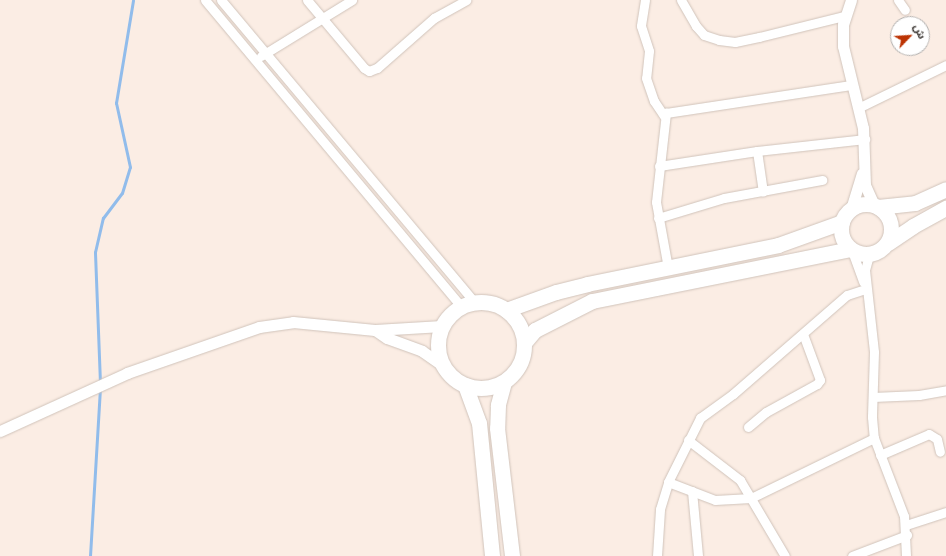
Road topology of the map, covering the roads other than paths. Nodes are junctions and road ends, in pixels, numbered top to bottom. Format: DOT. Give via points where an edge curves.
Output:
graph roads {
  1 [pos="205,0"];
  2 [pos="221,0"];
  3 [pos="307,0"];
  4 [pos="352,0"];
  5 [pos="466,0"];
  6 [pos="645,0"];
  7 [pos="681,0"];
  8 [pos="851,0"];
  9 [pos="898,0"];
  10 [pos="904,10"];
  11 [pos="844,16"];
  12 [pos="321,17"];
  13 [pos="266,54"];
  14 [pos="255,60"];
  15 [pos="946,65"];
  16 [pos="851,85"];
  17 [pos="858,108"];
  18 [pos="664,116"];
  19 [pos="864,139"];
  20 [pos="757,151"];
  21 [pos="659,166"];
  22 [pos="863,172"];
  23 [pos="822,180"];
  24 [pos="946,189"];
  25 [pos="763,192"];
  26 [pos="876,206"];
  27 [pos="946,208"];
  28 [pos="851,209"];
  29 [pos="658,218"];
  30 [pos="842,222"];
  31 [pos="888,243"];
  32 [pos="851,250"];
  33 [pos="869,254"];
  34 [pos="668,268"];
  35 [pos="866,289"];
  36 [pos="468,304"];
  37 [pos="506,310"];
  38 [pos="442,326"];
  39 [pos="375,330"];
  40 [pos="803,334"];
  41 [pos="524,343"];
  42 [pos="442,365"];
  43 [pos="504,382"];
  44 [pos="465,386"];
  45 [pos="946,390"];
  46 [pos="873,397"];
  47 [pos="748,427"];
  48 [pos="0,431"];
  49 [pos="874,438"];
  50 [pos="688,440"];
  51 [pos="940,452"];
  52 [pos="880,455"];
  53 [pos="668,482"];
  54 [pos="692,491"];
  55 [pos="751,498"];
  56 [pos="946,512"];
  57 [pos="906,525"];
  58 [pos="907,535"];
  59 [pos="492,556"];
  60 [pos="512,556"];
  61 [pos="657,556"];
  62 [pos="698,556"];
  63 [pos="785,556"];
  64 [pos="852,556"];
  65 [pos="906,556"];
  1 -- 14 [label="street"];
  2 -- 13 [label="street"];
  3 -- 12 [label="street"];
  4 -- 12 [label="street"];
  5 -- 12 [label="street" via="434,18 372,70 364,68"];
  6 -- 18 [label="street" via="641,26 649,51 646,78 654,101"];
  7 -- 11 [label="street" via="704,35 735,42"];
  8 -- 11 [label="street"];
  9 -- 10 [label="street"];
  11 -- 16 [label="street" via="843,46"];
  12 -- 13 [label="street"];
  13 -- 14 [label="street"];
  13 -- 36 [label="street"];
  14 -- 36 [label="street"];
  15 -- 17 [label="street"];
  16 -- 17 [label="street"];
  16 -- 18 [label="street" via="669,112"];
  17 -- 19 [label="street"];
  18 -- 21 [label="street" via="664,137"];
  19 -- 20 [label="street"];
  19 -- 22 [label="street"];
  20 -- 21 [label="street"];
  20 -- 25 [label="street"];
  21 -- 29 [label="street" via="655,188"];
  22 -- 26 [label="street" via="865,185"];
  22 -- 28 [label="street"];
  23 -- 25 [label="street"];
  24 -- 26 [label="highway" via="910,204"];
  25 -- 29 [label="street" via="698,205"];
  26 -- 28 [label="highway" via="862,204"];
  26 -- 31 [label="highway" via="889,219 892,227"];
  27 -- 31 [label="highway"];
  28 -- 30 [label="highway"];
  29 -- 34 [label="street"];
  30 -- 32 [label="highway" via="844,241"];
  30 -- 34 [label="highway" via="778,244"];
  31 -- 33 [label="highway" via="879,252"];
  32 -- 33 [label="highway"];
  32 -- 35 [label="street"];
  32 -- 41 [label="highway" via="592,301 535,330"];
  33 -- 35 [label="street" via="865,266"];
  34 -- 37 [label="highway" via="556,292"];
  35 -- 40 [label="street" via="847,295"];
  35 -- 46 [label="street" via="874,352"];
  36 -- 37 [label="highway" via="492,304"];
  36 -- 38 [label="highway"];
  37 -- 41 [label="highway" via="518,325"];
  38 -- 39 [label="street"];
  38 -- 42 [label="highway" via="438,345"];
  39 -- 42 [label="street" via="387,338 422,351"];
  39 -- 48 [label="street" via="323,324 276,324 222,338 127,373"];
  40 -- 47 [label="street" via="820,380 766,412"];
  40 -- 50 [label="street" via="733,394 707,410"];
  41 -- 43 [label="highway" via="519,364"];
  42 -- 44 [label="highway"];
  43 -- 44 [label="highway" via="485,388"];
  43 -- 60 [label="highway" via="498,405 497,428"];
  44 -- 59 [label="highway" via="479,423"];
  45 -- 46 [label="street" via="919,395"];
  46 -- 49 [label="street"];
  49 -- 52 [label="street"];
  49 -- 55 [label="street"];
  50 -- 53 [label="street"];
  50 -- 55 [label="street" via="740,480"];
  51 -- 52 [label="street" via="937,439 929,434"];
  52 -- 57 [label="street"];
  53 -- 54 [label="street"];
  53 -- 61 [label="street" via="660,509"];
  54 -- 55 [label="street" via="715,500"];
  54 -- 62 [label="street"];
  55 -- 63 [label="street"];
  56 -- 57 [label="street"];
  57 -- 58 [label="street"];
  58 -- 64 [label="street"];
  58 -- 65 [label="street"];
}
